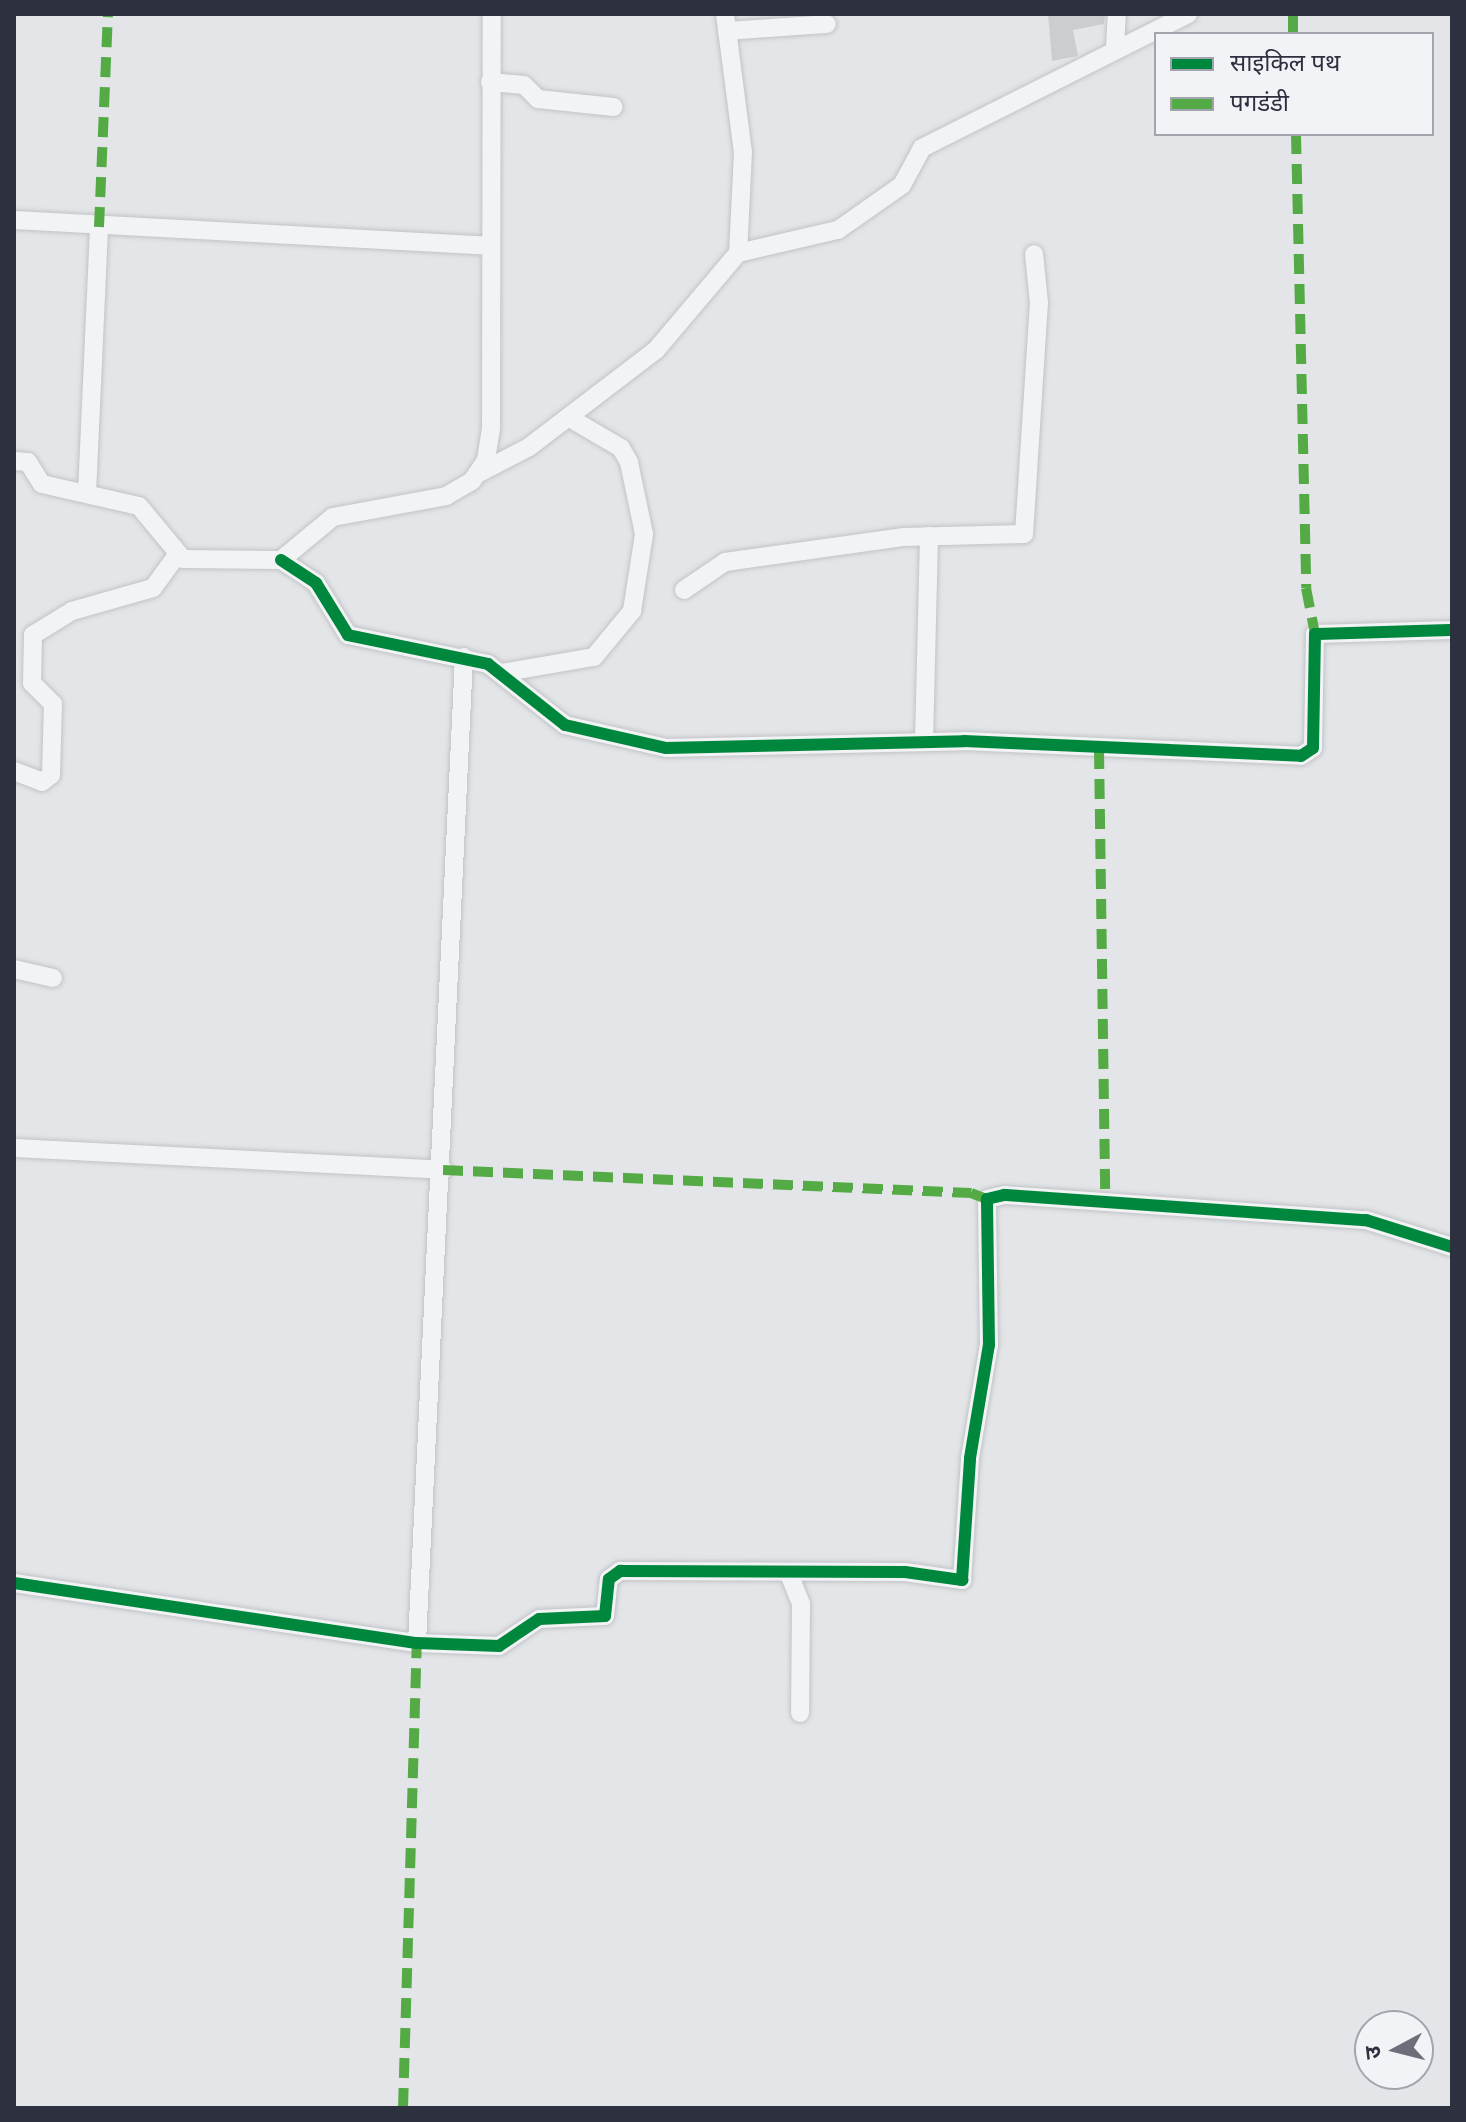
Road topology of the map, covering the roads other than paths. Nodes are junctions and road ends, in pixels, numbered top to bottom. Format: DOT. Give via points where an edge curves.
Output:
graph roads {
  1 [pos="492,14"];
  2 [pos="1117,14"];
  3 [pos="1188,14"];
  4 [pos="726,23"];
  5 [pos="827,24"];
  6 [pos="1115,48"];
  7 [pos="490,82"];
  8 [pos="614,107"];
  9 [pos="14,220"];
  10 [pos="99,227"];
  11 [pos="489,246"];
  12 [pos="738,253"];
  13 [pos="1034,254"];
  14 [pos="568,417"];
  15 [pos="14,461"];
  16 [pos="479,473"];
  17 [pos="87,493"];
  18 [pos="929,536"];
  19 [pos="176,556"];
  20 [pos="281,560"];
  21 [pos="684,590"];
  22 [pos="1452,630"];
  23 [pos="464,657"];
  24 [pos="501,673"];
  25 [pos="924,742"];
  26 [pos="14,771"];
  27 [pos="14,969"];
  28 [pos="53,978"];
  29 [pos="14,1148"];
  30 [pos="443,1170"];
  31 [pos="1452,1247"];
  32 [pos="789,1574"];
  33 [pos="14,1583"];
  34 [pos="417,1643"];
  35 [pos="800,1713"];
  1 -- 7 [label="street"];
  2 -- 6 [label="street"];
  3 -- 6 [label="street"];
  4 -- 5 [label="street"];
  4 -- 12 [label="street" via="743,152"];
  6 -- 12 [label="street" via="922,148 902,185 838,230"];
  7 -- 8 [label="street" via="524,85 538,99"];
  7 -- 11 [label="street"];
  9 -- 10 [label="street"];
  10 -- 11 [label="street"];
  10 -- 17 [label="street"];
  11 -- 16 [label="street" via="491,427"];
  12 -- 14 [label="street" via="665,342"];
  13 -- 18 [label="street" via="1039,303 1027,529 1017,536"];
  14 -- 16 [label="street"];
  14 -- 24 [label="street" via="621,448 629,462 643,522 632,611 594,657"];
  15 -- 17 [label="street" via="28,462 42,484"];
  16 -- 20 [label="street" via="446,496 333,517"];
  17 -- 19 [label="street" via="149,511"];
  18 -- 21 [label="street" via="725,562"];
  18 -- 25 [label="street"];
  19 -- 20 [label="street"];
  19 -- 26 [label="street" via="153,588 72,611 33,635 32,683 53,704 51,775 42,782"];
  20 -- 23 [label="street" via="316,583 348,635"];
  22 -- 25 [label="street" via="1315,634 1313,748 1301,756"];
  23 -- 24 [label="street"];
  23 -- 30 [label="street"];
  24 -- 25 [label="street" via="565,725 634,745 710,751"];
  27 -- 28 [label="street"];
  29 -- 30 [label="street"];
  30 -- 34 [label="street"];
  31 -- 32 [label="street" via="1366,1220 993,1196 985,1208 989,1345 970,1458 966,1576"];
  32 -- 34 [label="street" via="613,1572 598,1619 531,1621 507,1645"];
  32 -- 35 [label="street" via="801,1604"];
  33 -- 34 [label="street"];
}
